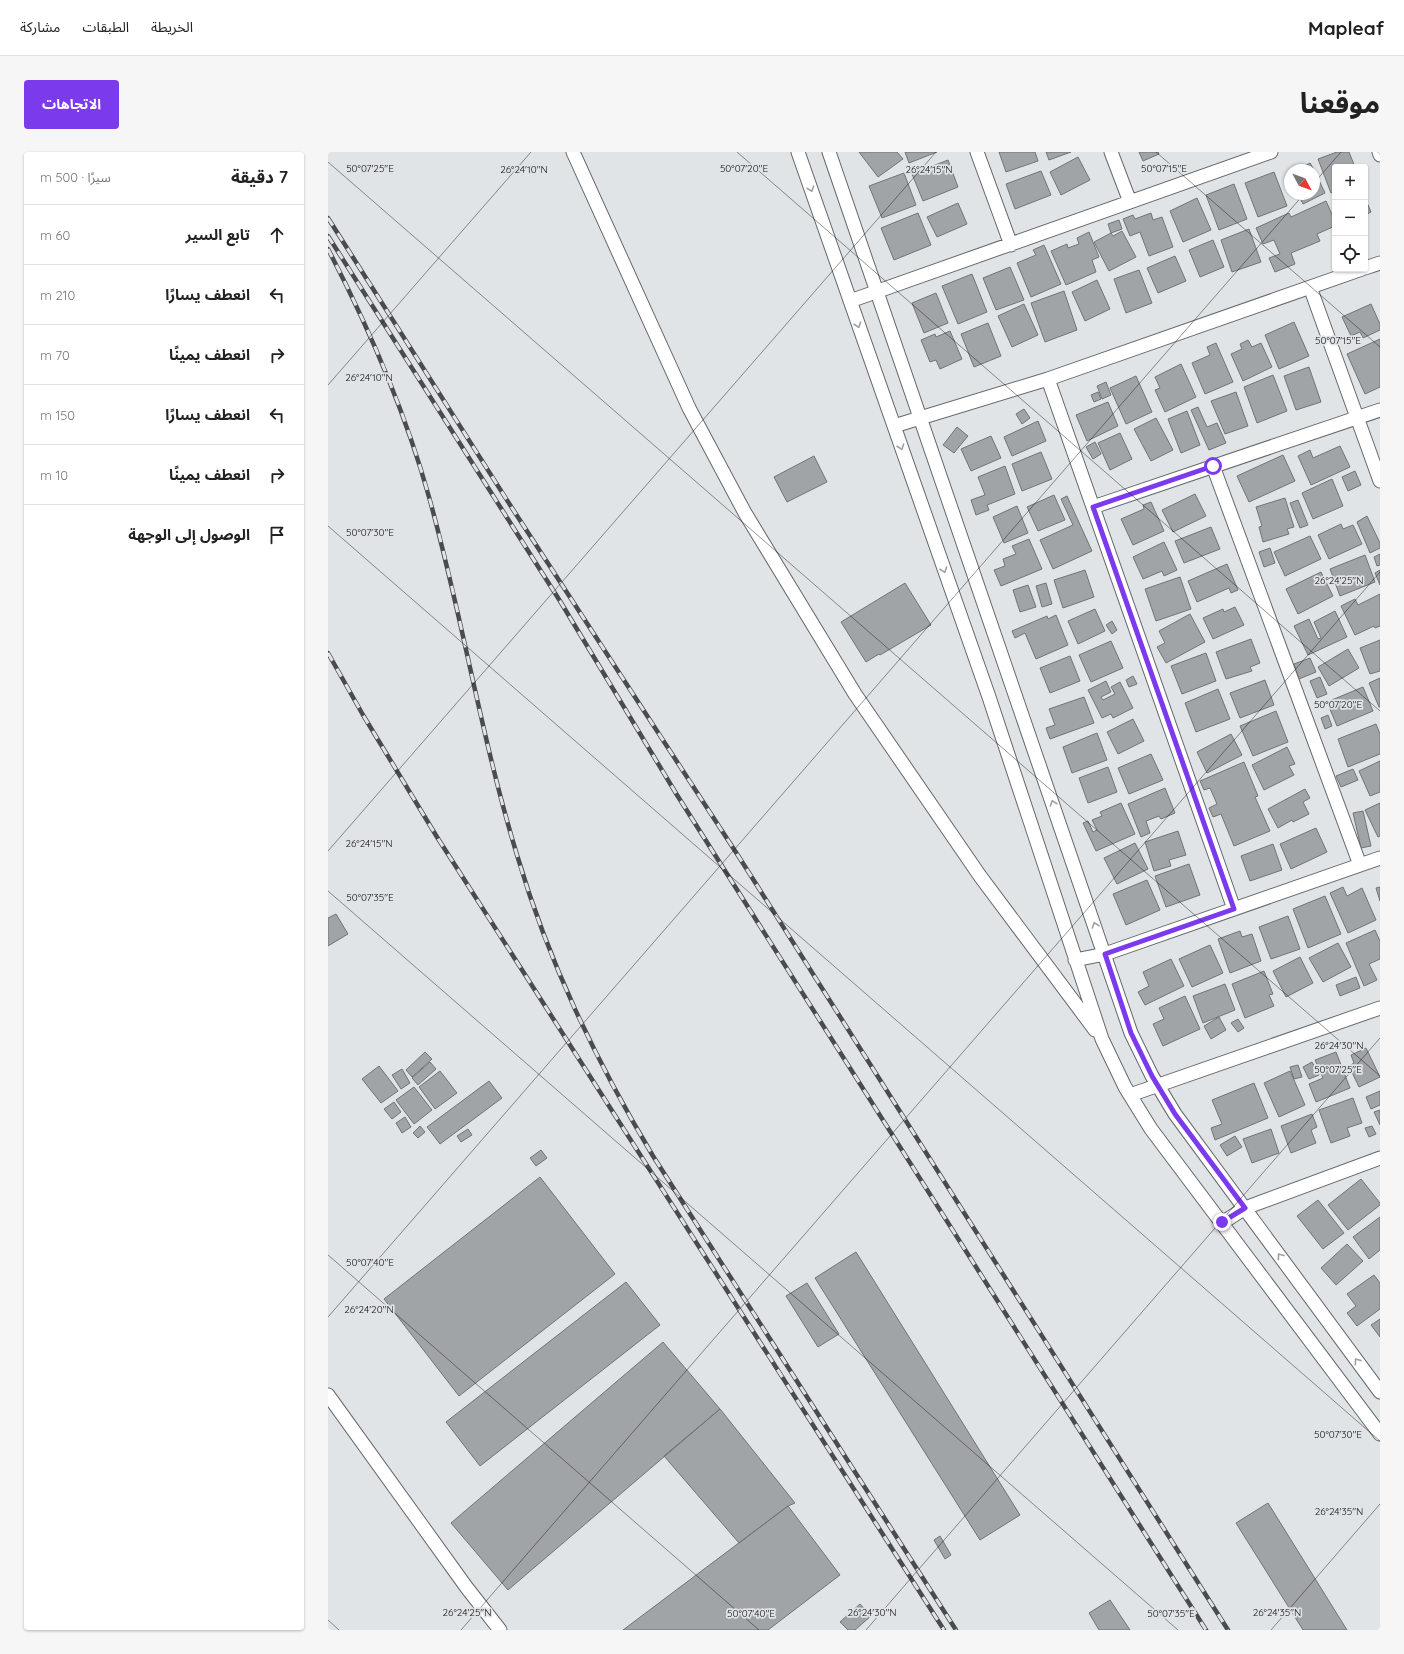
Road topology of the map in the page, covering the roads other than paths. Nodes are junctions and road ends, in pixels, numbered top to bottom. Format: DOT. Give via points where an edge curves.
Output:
graph roads {
  1 [pos="573,152"];
  2 [pos="798,152"];
  3 [pos="829,152"];
  4 [pos="977,152"];
  5 [pos="1110,152"];
  6 [pos="1272,152"];
  7 [pos="1379,152"];
  8 [pos="1380,155"];
  9 [pos="1130,202"];
  10 [pos="1010,245"];
  11 [pos="1380,263"];
  12 [pos="1368,268"];
  13 [pos="1355,272"];
  14 [pos="1310,287"];
  15 [pos="877,292"];
  16 [pos="850,301"];
  17 [pos="1048,379"];
  18 [pos="1380,410"];
  19 [pos="1358,418"];
  20 [pos="920,419"];
  21 [pos="894,426"];
  22 [pos="1213,466"];
  23 [pos="1380,480"];
  24 [pos="1093,507"];
  25 [pos="1380,858"];
  26 [pos="1360,865"];
  27 [pos="1234,909"];
  28 [pos="1105,954"];
  29 [pos="1075,960"];
  30 [pos="1380,1008"];
  31 [pos="1102,1039"];
  32 [pos="1158,1086"];
  33 [pos="1130,1095"];
  34 [pos="1378,1163"];
  35 [pos="1245,1208"];
  36 [pos="1222,1222"];
  37 [pos="1380,1392"];
  38 [pos="328,1395"];
  39 [pos="1380,1434"];
  40 [pos="500,1630"];
  1 -- 31 [label="street" via="689,408 745,513 855,694 980,876"];
  2 -- 16 [label="street, one-way"];
  3 -- 15 [label="street"];
  4 -- 10 [label="street"];
  5 -- 9 [label="street"];
  6 -- 9 [label="street"];
  7 -- 8 [label="street"];
  9 -- 10 [label="street"];
  10 -- 15 [label="street"];
  11 -- 12 [label="street"];
  13 -- 14 [label="street"];
  14 -- 17 [label="street"];
  14 -- 19 [label="street"];
  15 -- 16 [label="street"];
  15 -- 20 [label="street"];
  16 -- 21 [label="street, one-way"];
  17 -- 20 [label="street"];
  17 -- 24 [label="street"];
  18 -- 19 [label="street"];
  19 -- 22 [label="street"];
  19 -- 23 [label="street"];
  20 -- 21 [label="street"];
  28 -- 20 [label="street, one-way"];
  21 -- 29 [label="street, one-way" via="988,697"];
  22 -- 24 [label="street"];
  22 -- 26 [label="street"];
  24 -- 27 [label="street"];
  25 -- 26 [label="street"];
  26 -- 27 [label="street"];
  27 -- 28 [label="street"];
  28 -- 29 [label="street"];
  28 -- 32 [label="street" via="1131,1033"];
  29 -- 31 [label="street"];
  30 -- 32 [label="street"];
  31 -- 33 [label="street"];
  32 -- 33 [label="street"];
  32 -- 35 [label="street" via="1175,1114"];
  33 -- 36 [label="street" via="1151,1129"];
  34 -- 35 [label="street"];
  35 -- 36 [label="street"];
  37 -- 35 [label="street, one-way"];
  36 -- 39 [label="street"];
  38 -- 40 [label="street"];
}
